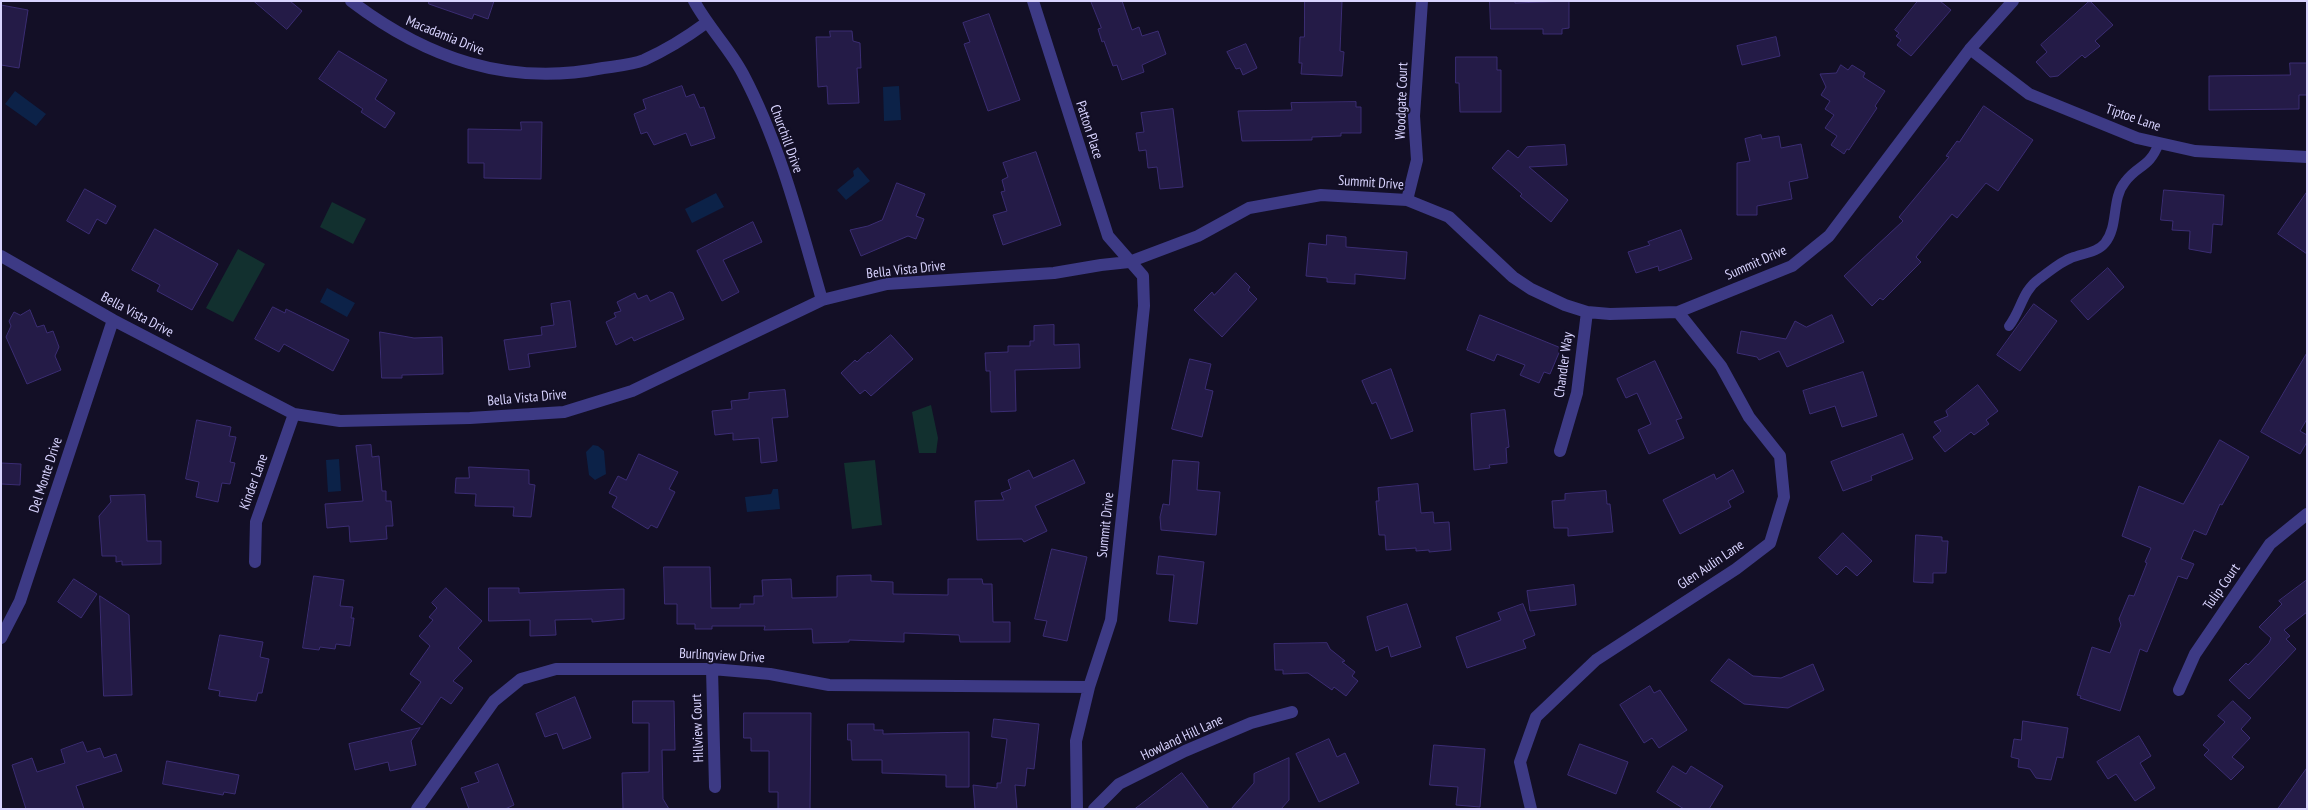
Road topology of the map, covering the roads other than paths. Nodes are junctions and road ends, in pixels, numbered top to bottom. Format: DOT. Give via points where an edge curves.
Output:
graph roads {
  1 [pos="351,1"];
  2 [pos="694,1"];
  3 [pos="1033,1"];
  4 [pos="1422,1"];
  5 [pos="2013,1"];
  6 [pos="706,23"];
  7 [pos="1970,49"];
  8 [pos="2159,143"];
  9 [pos="2307,157"];
  10 [pos="1407,200"];
  11 [pos="1,256"];
  12 [pos="1129,262"];
  13 [pos="822,300"];
  14 [pos="1587,312"];
  15 [pos="1678,312"];
  16 [pos="113,320"];
  17 [pos="2009,326"];
  18 [pos="294,414"];
  19 [pos="1560,451"];
  20 [pos="2307,514"];
  21 [pos="255,562"];
  22 [pos="1,638"];
  23 [pos="712,669"];
  24 [pos="1089,687"];
  25 [pos="2178,690"];
  26 [pos="1292,712"];
  27 [pos="715,787"];
  28 [pos="417,809"];
  29 [pos="1077,809"];
  30 [pos="1094,809"];
  31 [pos="1531,809"];
  1 -- 6 [label="street, Macadamia Drive" via="401,36 465,63 513,74 572,74 642,60"];
  2 -- 6 [label="street, Churchill Drive"];
  3 -- 12 [label="street, Patton Place" via="1100,216 1108,236"];
  4 -- 10 [label="street, Woodgate Court" via="1414,116 1417,160"];
  5 -- 7 [label="street, Summit Drive"];
  6 -- 13 [label="street, Churchill Drive" via="742,72 771,132"];
  7 -- 8 [label="street, Tiptoe Lane" via="2029,94 2137,138"];
  7 -- 15 [label="street, Summit Drive" via="1830,236 1792,266"];
  8 -- 9 [label="street, Tiptoe Lane" via="2195,151"];
  8 -- 17 [label="lane" via="2149,162 2124,183 2118,195 2111,236 2103,246 2070,258 2037,280 2023,298"];
  10 -- 12 [label="street, Summit Drive" via="1322,195 1249,208 1198,236"];
  10 -- 14 [label="street, Summit Drive" via="1450,217 1531,289"];
  11 -- 16 [label="street, Bella Vista Drive"];
  12 -- 13 [label="street, Bella Vista Drive" via="1054,273 887,284"];
  12 -- 24 [label="street, Summit Drive" via="1143,276 1144,306 1111,620"];
  13 -- 18 [label="street, Bella Vista Drive" via="632,391 564,412 340,421"];
  14 -- 15 [label="street, Summit Drive" via="1635,315"];
  14 -- 19 [label="street, Chandler Way" via="1577,394"];
  15 -- 31 [label="street, Glen Aulin Lane" via="1721,366 1749,417 1780,456 1784,498 1770,543 1736,569 1596,660 1536,717 1520,762"];
  16 -- 18 [label="street, Bella Vista Drive"];
  16 -- 22 [label="street, Del Monte Drive" via="20,601"];
  18 -- 21 [label="street, Kinder Lane" via="256,522"];
  20 -- 25 [label="street, Tulip Court" via="2270,544 2195,654"];
  23 -- 24 [label="street, Burlingview Drive" via="770,674 829,685"];
  23 -- 27 [label="street, Hillview Court"];
  23 -- 28 [label="street, Burlingview Drive" via="556,669 522,679 494,701"];
  24 -- 29 [label="street, Summit Drive" via="1076,740"];
  26 -- 30 [label="street, Howland Hill Lane" via="1251,722 1185,751 1119,784"];
}
